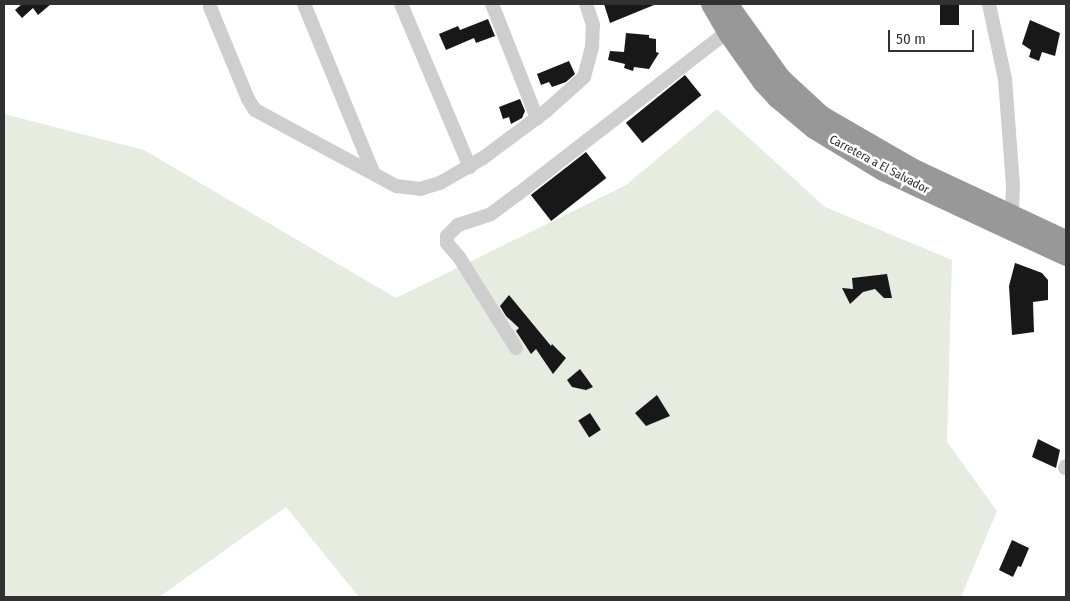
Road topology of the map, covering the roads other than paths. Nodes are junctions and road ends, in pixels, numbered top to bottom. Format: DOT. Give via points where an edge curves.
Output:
graph roads {
  1 [pos="304,4"];
  2 [pos="401,4"];
  3 [pos="492,4"];
  4 [pos="586,4"];
  5 [pos="711,4"];
  6 [pos="728,4"];
  7 [pos="989,4"];
  8 [pos="210,7"];
  9 [pos="727,32"];
  10 [pos="537,118"];
  11 [pos="470,167"];
  12 [pos="373,172"];
  13 [pos="1012,215"];
  14 [pos="1066,240"];
  15 [pos="1066,256"];
  16 [pos="516,348"];
  1 -- 12 [label="street"];
  2 -- 11 [label="street"];
  3 -- 10 [label="street"];
  4 -- 10 [label="street" via="593,25 592,48 584,77"];
  5 -- 9 [label="highway, Carretera a El Salvador"];
  6 -- 13 [label="highway, Carretera a El Salvador" via="781,78 822,116 912,168"];
  7 -- 13 [label="street" via="1005,79 1013,185"];
  8 -- 12 [label="street" via="255,110"];
  9 -- 15 [label="highway, Carretera a El Salvador" via="777,98 834,144 883,171"];
  9 -- 16 [label="street" via="491,214 458,225 447,236 447,243"];
  10 -- 11 [label="street"];
  11 -- 12 [label="street" via="440,183 420,189 396,186"];
  13 -- 14 [label="highway, Carretera a El Salvador"];
}
